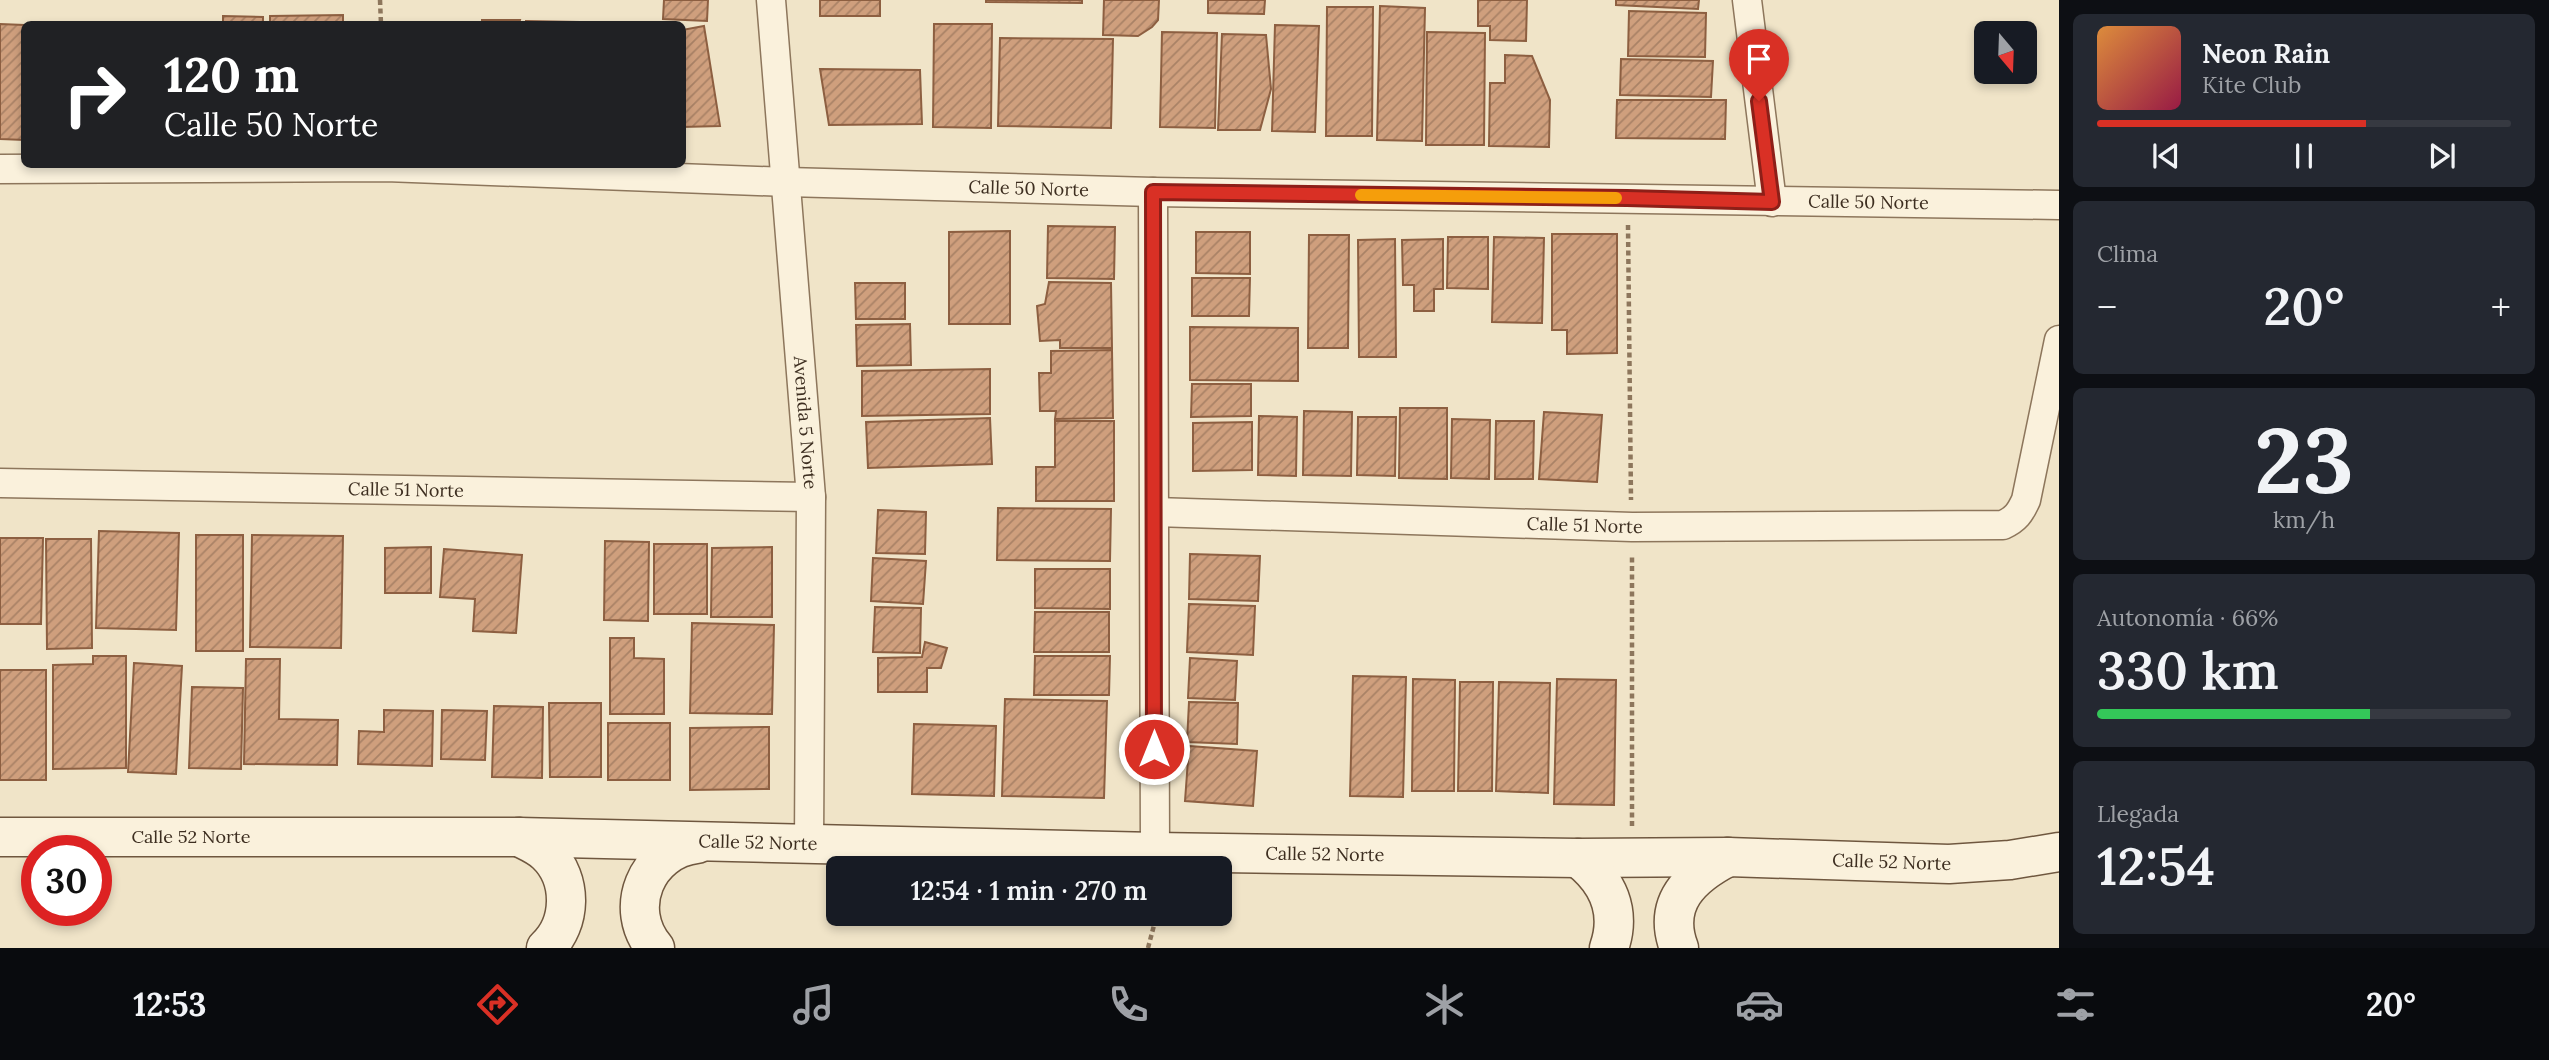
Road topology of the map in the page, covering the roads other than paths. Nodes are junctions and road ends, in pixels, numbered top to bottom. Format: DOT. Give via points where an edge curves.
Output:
graph roads {
  1 [pos="771,0"];
  2 [pos="1747,0"];
  3 [pos="193,168"];
  4 [pos="413,168"];
  5 [pos="0,169"];
  6 [pos="787,182"];
  7 [pos="1153,192"];
  8 [pos="1772,202"];
  9 [pos="2059,205"];
  10 [pos="2059,341"];
  11 [pos="0,484"];
  12 [pos="811,497"];
  13 [pos="1155,512"];
  14 [pos="0,837"];
  15 [pos="519,837"];
  16 [pos="706,843"];
  17 [pos="809,845"];
  18 [pos="1154,852"];
  19 [pos="2059,852"];
  20 [pos="1728,857"];
  21 [pos="1578,858"];
  22 [pos="546,948"];
  23 [pos="655,948"];
  24 [pos="1609,948"];
  25 [pos="1679,948"];
  1 -- 6 [label="street, Avenida 5 Norte"];
  2 -- 8 [label="street"];
  3 -- 5 [label="street, Calle 50 Norte"];
  4 -- 6 [label="street, Calle 50 Norte"];
  6 -- 7 [label="street, Calle 50 Norte"];
  6 -- 12 [label="street, Avenida 5 Norte"];
  7 -- 8 [label="street, Calle 50 Norte"];
  7 -- 13 [label="street"];
  8 -- 9 [label="street, Calle 50 Norte"];
  10 -- 13 [label="street, Calle 51 Norte" via="2026,500 2020,513 2003,525 1632,527"];
  11 -- 12 [label="street, Calle 51 Norte"];
  12 -- 17 [label="street, Avenida 5 Norte"];
  13 -- 18 [label="street"];
  14 -- 15 [label="main road, Calle 52 Norte"];
  15 -- 16 [label="main road, Calle 52 Norte"];
  15 -- 22 [label="main road" via="547,854 563,882 565,914"];
  16 -- 17 [label="main road, Calle 52 Norte"];
  16 -- 23 [label="main road" via="668,853 643,883 638,902 640,922"];
  17 -- 18 [label="main road, Calle 52 Norte"];
  18 -- 21 [label="main road, Calle 52 Norte"];
  19 -- 20 [label="main road, Calle 52 Norte" via="1949,864"];
  20 -- 21 [label="main road, Calle 52 Norte"];
  20 -- 25 [label="main road" via="1689,882 1678,902 1674,923"];
  21 -- 24 [label="main road" via="1598,875 1611,898 1615,924"];
}
